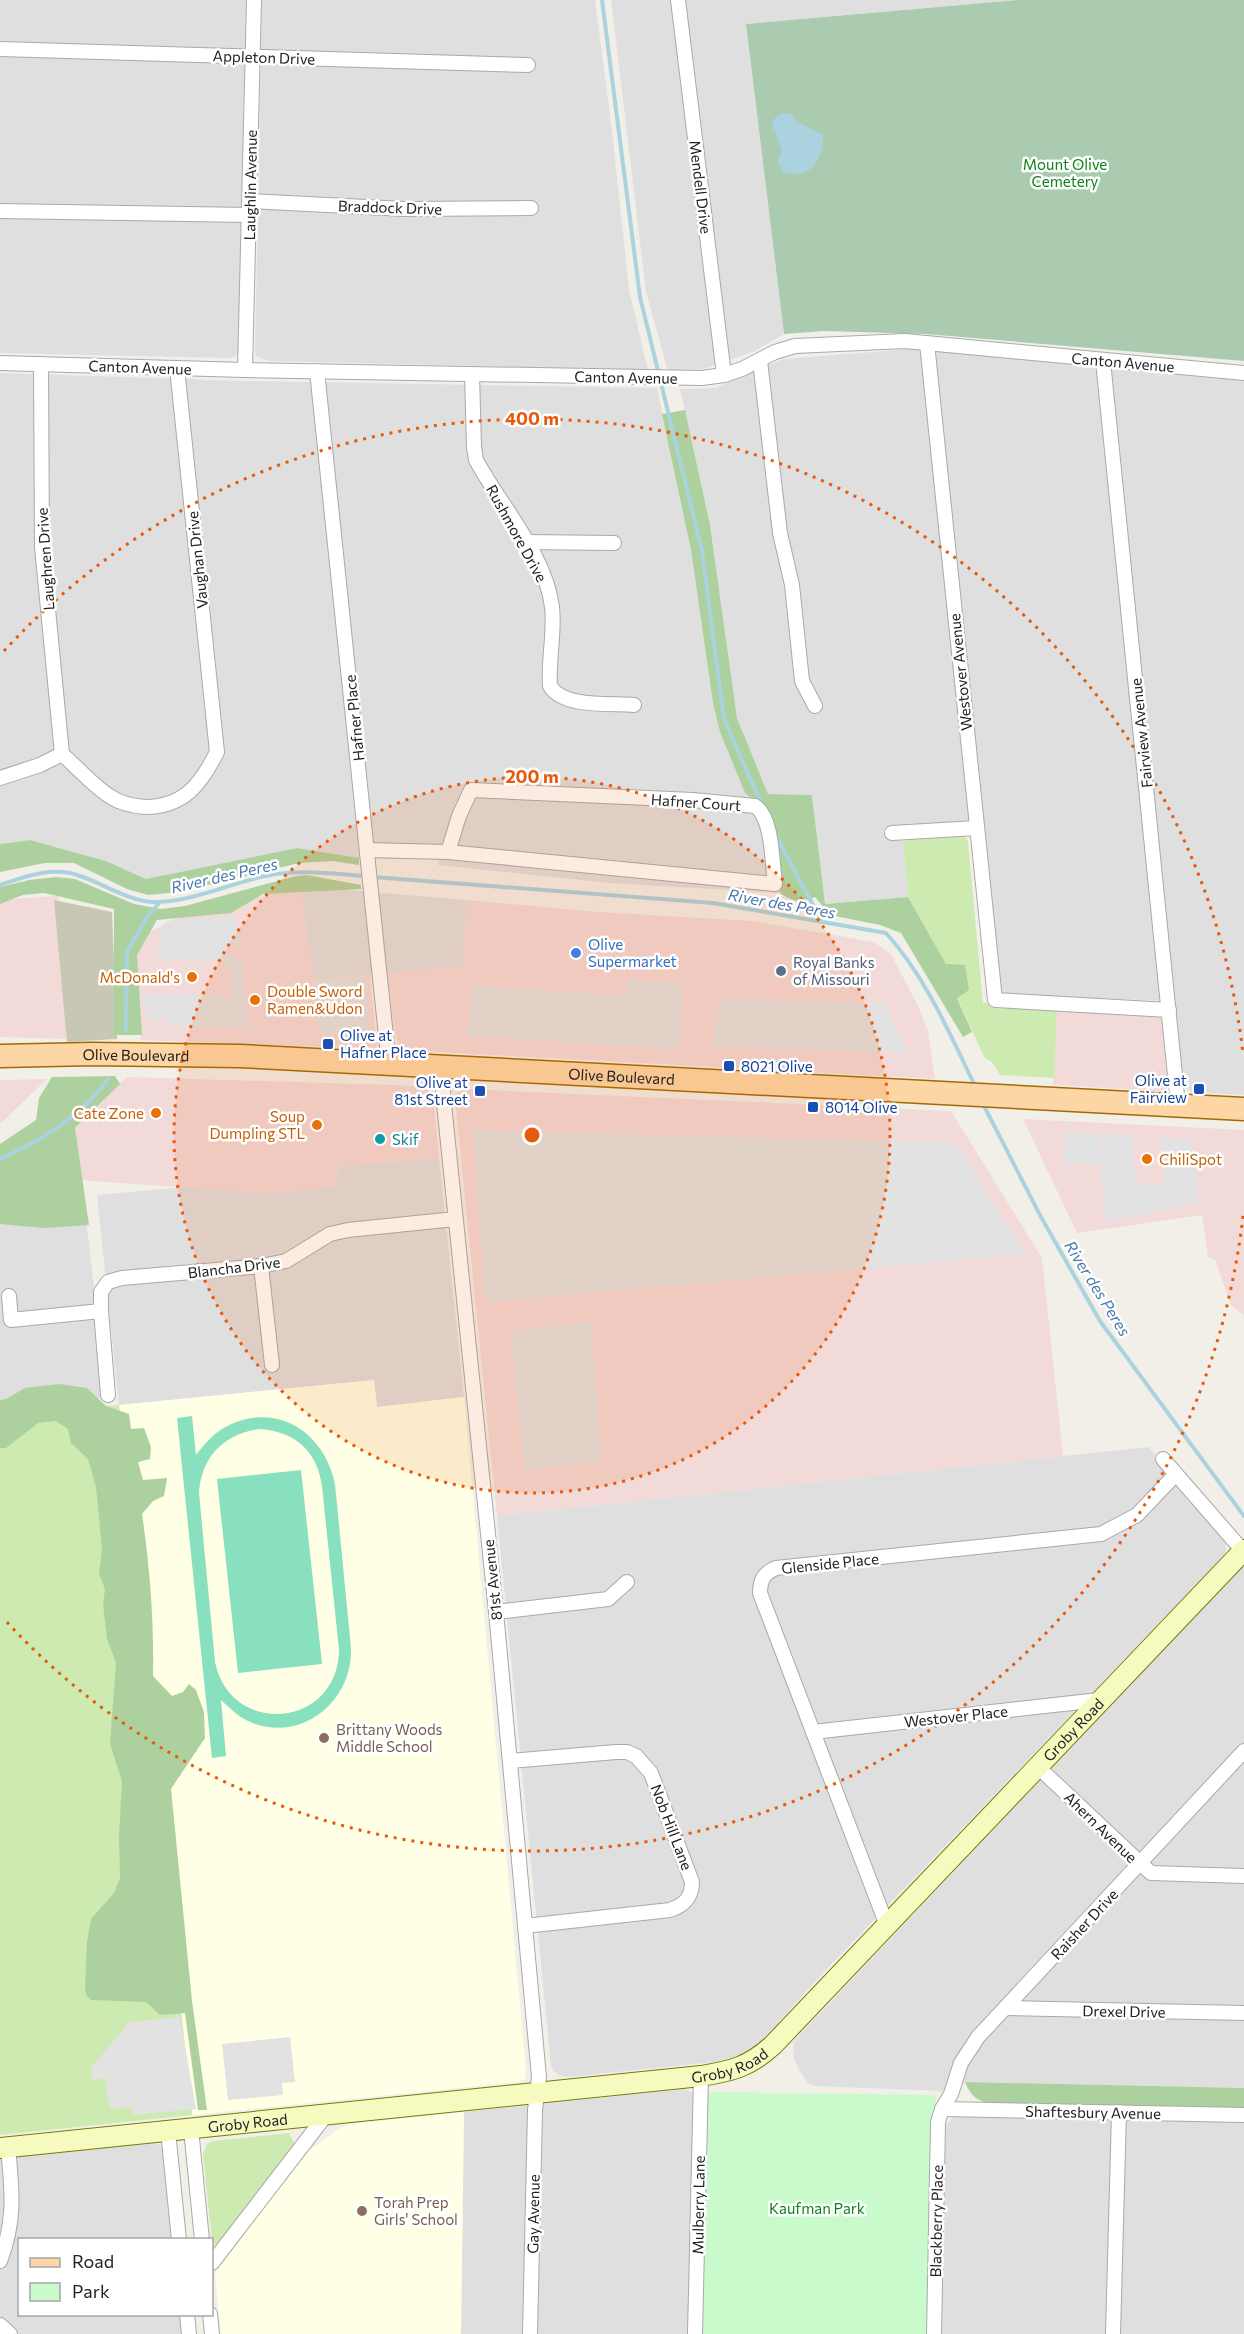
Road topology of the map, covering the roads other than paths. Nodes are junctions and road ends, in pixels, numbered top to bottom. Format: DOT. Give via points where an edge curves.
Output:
graph roads {
  1 [pos="254,0"];
  2 [pos="678,0"];
  3 [pos="0,49"];
  4 [pos="252,56"];
  5 [pos="528,65"];
  6 [pos="250,208"];
  7 [pos="531,208"];
  8 [pos="0,211"];
  9 [pos="927,343"];
  10 [pos="760,361"];
  11 [pos="1103,361"];
  12 [pos="0,363"];
  13 [pos="41,364"];
  14 [pos="177,368"];
  15 [pos="245,370"];
  16 [pos="317,371"];
  17 [pos="1244,373"];
  18 [pos="472,374"];
  19 [pos="724,375"];
  20 [pos="526,542"];
  21 [pos="614,543"];
  22 [pos="634,705"];
  23 [pos="815,706"];
  24 [pos="62,754"];
  25 [pos="0,778"];
  26 [pos="976,828"];
  27 [pos="892,833"];
  28 [pos="448,852"];
  29 [pos="368,855"];
  30 [pos="1169,1010"];
  31 [pos="0,1056"];
  32 [pos="389,1065"];
  33 [pos="444,1067"];
  34 [pos="1178,1105"];
  35 [pos="1244,1109"];
  36 [pos="455,1220"];
  37 [pos="261,1266"];
  38 [pos="9,1296"];
  39 [pos="100,1311"];
  40 [pos="272,1365"];
  41 [pos="108,1395"];
  42 [pos="1163,1460"];
  43 [pos="1176,1474"];
  44 [pos="1243,1550"];
  45 [pos="751,1569"];
  46 [pos="762,1578"];
  47 [pos="627,1582"];
  48 [pos="496,1611"];
  49 [pos="1100,1700"];
  50 [pos="813,1732"];
  51 [pos="1244,1751"];
  52 [pos="510,1761"];
  53 [pos="1038,1766"];
  54 [pos="1140,1864"];
  55 [pos="1244,1876"];
  56 [pos="886,1923"];
  57 [pos="525,1926"];
  58 [pos="1005,2008"];
  59 [pos="1244,2013"];
  60 [pos="701,2076"];
  61 [pos="537,2093"];
  62 [pos="942,2109"];
  63 [pos="1119,2112"];
  64 [pos="326,2115"];
  65 [pos="1244,2115"];
  66 [pos="192,2129"];
  67 [pos="168,2131"];
  68 [pos="4,2148"];
  69 [pos="180,2238"];
  70 [pos="202,2238"];
  71 [pos="0,2261"];
  72 [pos="213,2263"];
  73 [pos="187,2316"];
  74 [pos="210,2316"];
  75 [pos="0,2325"];
  76 [pos="10,2334"];
  77 [pos="189,2334"];
  78 [pos="212,2334"];
  79 [pos="530,2334"];
  80 [pos="694,2334"];
  81 [pos="934,2334"];
  82 [pos="1113,2334"];
  1 -- 4 [label="street, Laughlin Avenue"];
  2 -- 19 [label="street, Mendell Drive"];
  3 -- 4 [label="street, Appleton Drive"];
  4 -- 5 [label="street, Appleton Drive"];
  4 -- 6 [label="street, Laughlin Avenue"];
  6 -- 7 [label="street, Braddock Drive"];
  6 -- 8 [label="street, Braddock Drive"];
  6 -- 15 [label="street, Laughlin Avenue"];
  9 -- 10 [label="street, Canton Avenue" via="795,346"];
  9 -- 11 [label="street, Canton Avenue"];
  9 -- 26 [label="street, Westover Avenue"];
  10 -- 19 [label="street, Canton Avenue"];
  10 -- 23 [label="street" via="802,681"];
  11 -- 17 [label="street, Canton Avenue"];
  11 -- 30 [label="street, Fairview Avenue"];
  12 -- 13 [label="street, Canton Avenue"];
  13 -- 14 [label="street, Canton Avenue"];
  13 -- 24 [label="street, Laughren Drive" via="42,547"];
  14 -- 15 [label="street, Canton Avenue"];
  14 -- 24 [label="street, Vaughan Drive" via="217,752 209,769 188,794 156,807 114,799"];
  15 -- 16 [label="street, Canton Avenue"];
  16 -- 18 [label="street, Canton Avenue"];
  16 -- 29 [label="street, Hafner Place"];
  18 -- 19 [label="street, Canton Avenue" via="644,378"];
  18 -- 20 [label="street, Rushmore Drive" via="476,460"];
  20 -- 21 [label="street"];
  20 -- 22 [label="street, Rushmore Drive" via="547,584 552,607 549,698"];
  24 -- 25 [label="street"];
  26 -- 27 [label="street"];
  26 -- 30 [label="street, Westover Avenue" via="995,1000"];
  28 -- 28 [label="street, Hafner Court" via="471,790 746,805 761,811 768,826 775,884"];
  28 -- 29 [label="street, Hafner Court"];
  29 -- 32 [label="street, Hafner Place"];
  30 -- 34 [label="street, Fairview Avenue"];
  31 -- 32 [label="main road, Olive Boulevard" via="229,1056"];
  32 -- 33 [label="main road, Olive Boulevard"];
  33 -- 34 [label="main road, Olive Boulevard"];
  33 -- 36 [label="street, 81st Avenue"];
  34 -- 35 [label="main road, Olive Boulevard"];
  36 -- 37 [label="street, Blancha Drive" via="330,1234 286,1261"];
  36 -- 48 [label="street, 81st Avenue"];
  37 -- 39 [label="street, Blancha Drive" via="122,1278 108,1282 101,1292"];
  37 -- 40 [label="street"];
  38 -- 39 [label="street" via="11,1320"];
  39 -- 41 [label="street"];
  42 -- 43 [label="street"];
  43 -- 44 [label="street"];
  43 -- 46 [label="street, Glenside Place" via="1137,1515 1101,1534 776,1568"];
  44 -- 49 [label="street, Groby Road"];
  45 -- 46 [label="street"];
  46 -- 50 [label="street, Glenside Place" via="760,1593"];
  47 -- 48 [label="street" via="608,1599"];
  48 -- 52 [label="street, 81st Avenue"];
  49 -- 50 [label="street, Westover Place"];
  49 -- 53 [label="street, Groby Road"];
  50 -- 56 [label="street, Glenside Place"];
  51 -- 54 [label="street, Raisher Drive"];
  52 -- 57 [label="street, 81st Avenue"];
  52 -- 57 [label="street, Nob Hill Lane" via="616,1752 636,1756 651,1773 692,1882 687,1900 670,1910"];
  53 -- 54 [label="street, Ahern Avenue"];
  53 -- 56 [label="street, Groby Road"];
  54 -- 55 [label="street, Ahern Avenue" via="1151,1873"];
  54 -- 58 [label="street, Raisher Drive"];
  56 -- 60 [label="street, Groby Road" via="759,2059 743,2067"];
  57 -- 61 [label="street, 81st Avenue" via="539,2077"];
  58 -- 59 [label="street, Drexel Drive"];
  58 -- 62 [label="street, Raisher Drive" via="969,2049"];
  60 -- 61 [label="street, Groby Road"];
  60 -- 80 [label="street, Mulberry Lane"];
  61 -- 64 [label="street, Groby Road"];
  61 -- 79 [label="street, Gay Avenue"];
  62 -- 63 [label="street, Shaftesbury Avenue"];
  62 -- 81 [label="street, Blackberry Place" via="938,2121"];
  63 -- 65 [label="street, Shaftesbury Avenue"];
  63 -- 82 [label="street"];
  64 -- 66 [label="street, Groby Road"];
  64 -- 72 [label="street"];
  66 -- 67 [label="street, Groby Road"];
  66 -- 70 [label="street"];
  67 -- 68 [label="street, Groby Road"];
  67 -- 69 [label="street"];
  68 -- 71 [label="street" via="13,2200 8,2242"];
  73 -- 77 [label="street"];
  74 -- 78 [label="street"];
  75 -- 76 [label="street"];
}
